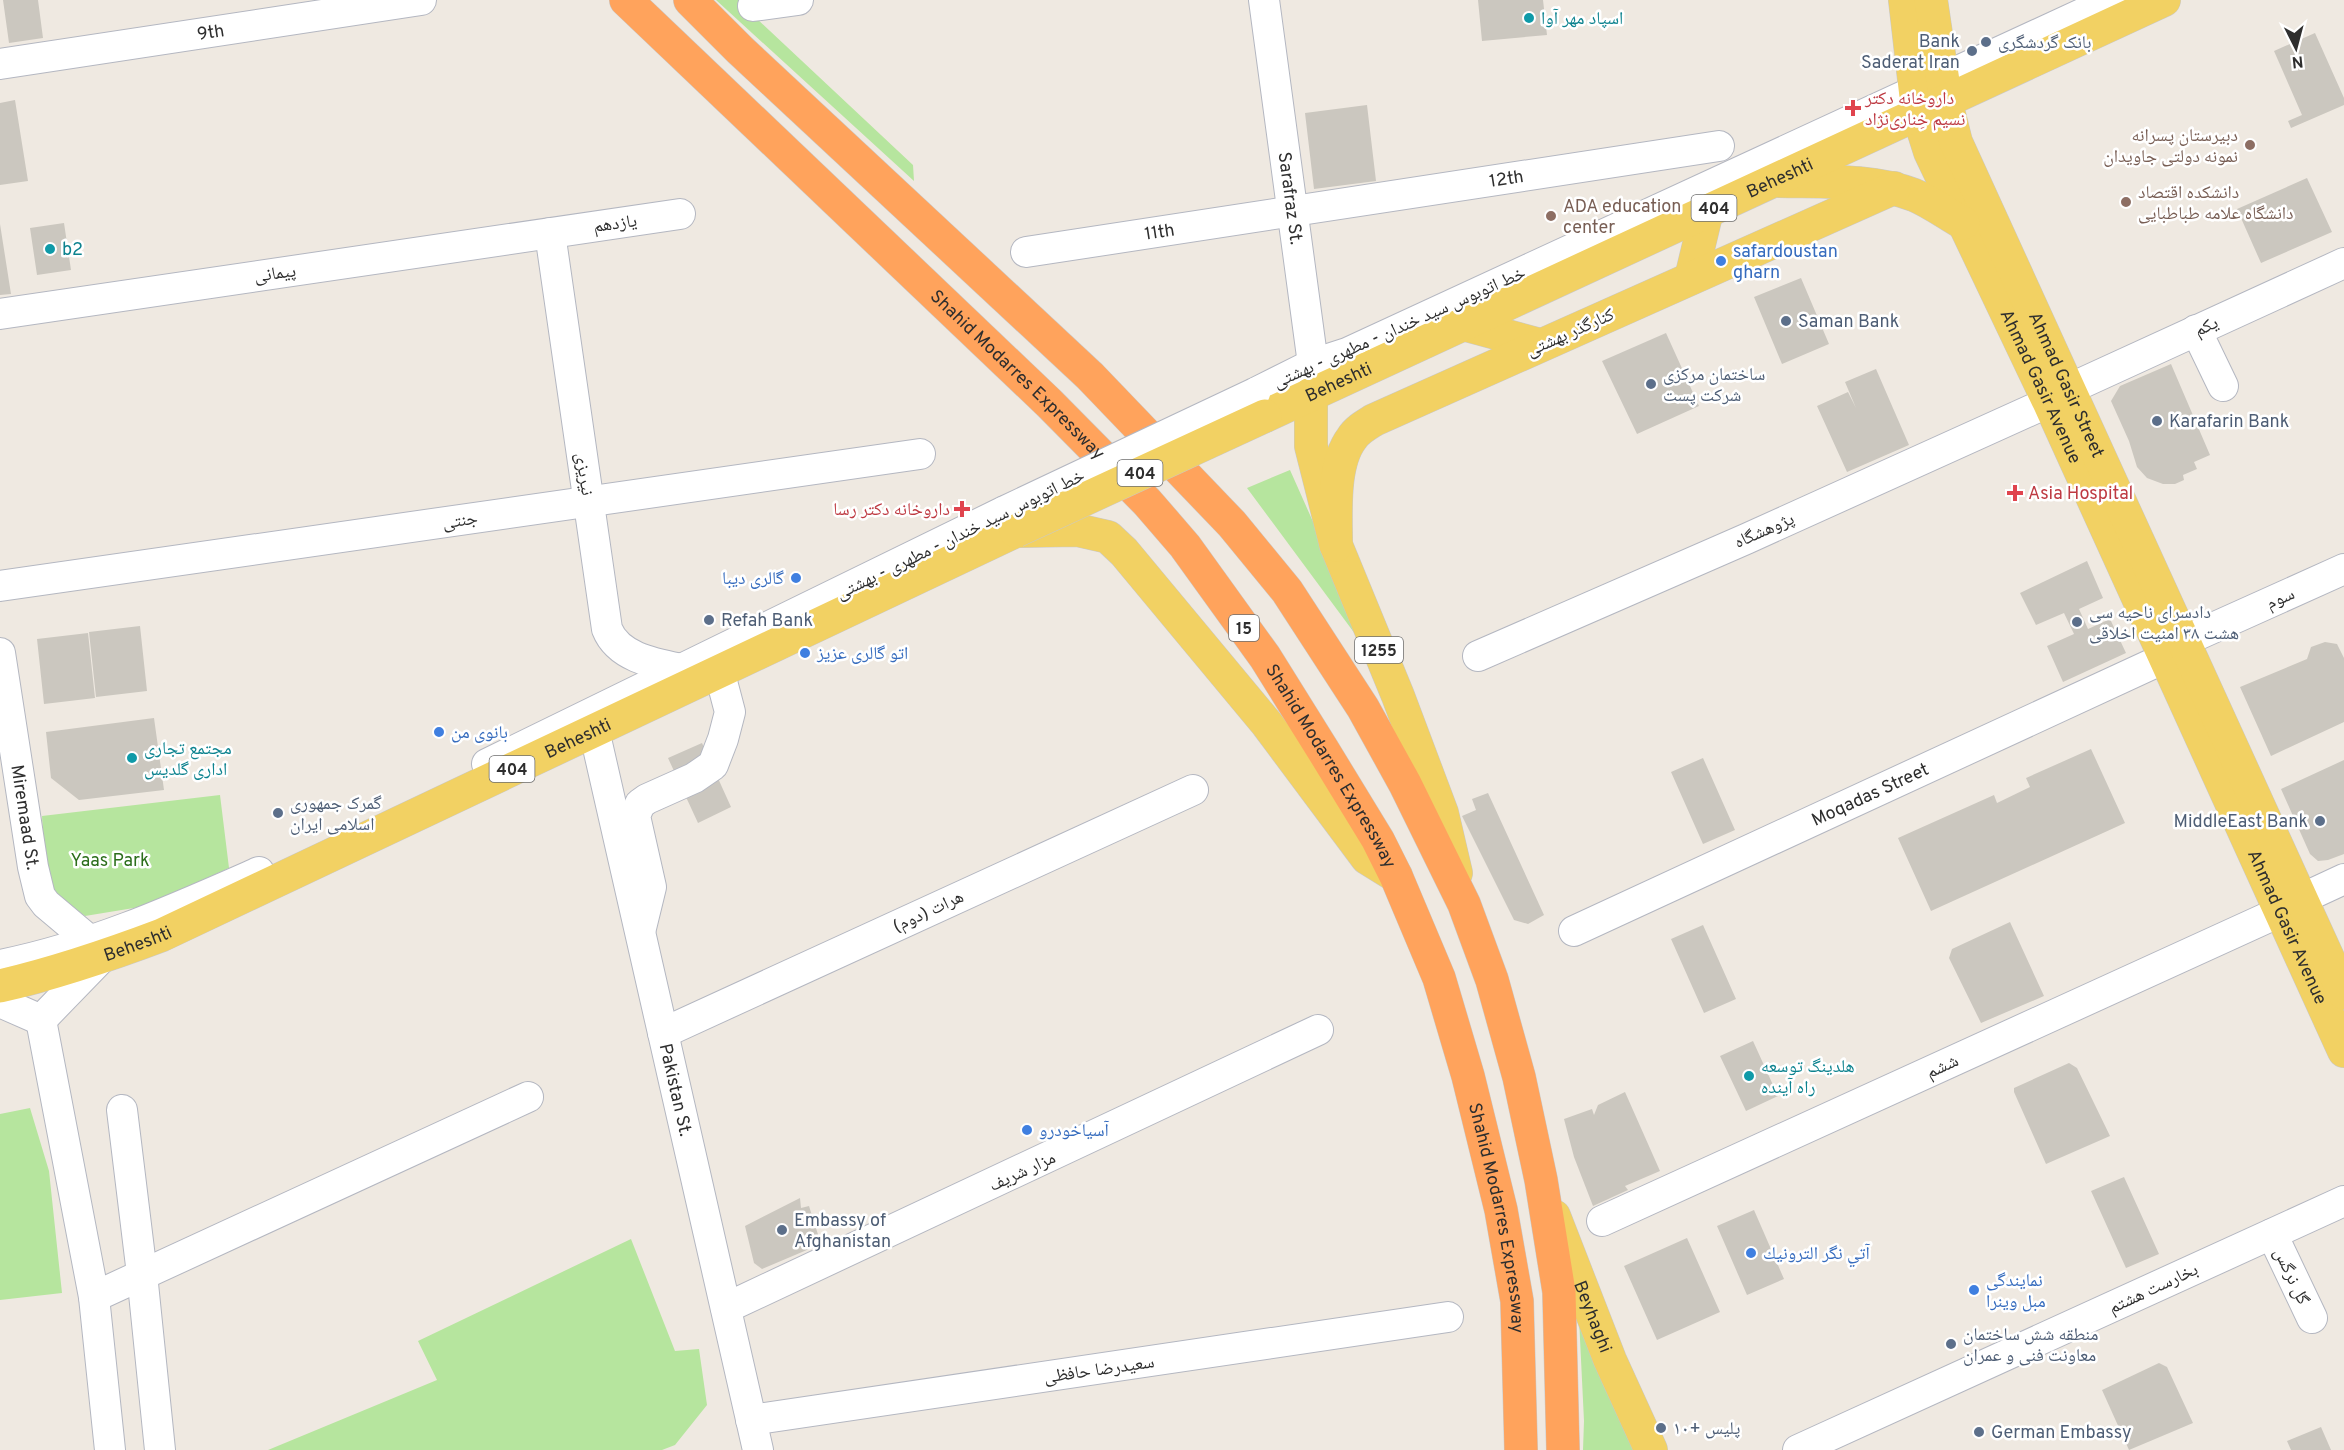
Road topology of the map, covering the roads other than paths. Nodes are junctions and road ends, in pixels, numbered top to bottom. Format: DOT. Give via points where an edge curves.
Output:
graph roads {
  1 [pos="421,0"];
  2 [pos="626,0"];
  3 [pos="690,0"];
  4 [pos="798,0"];
  5 [pos="1264,0"];
  6 [pos="1905,0"];
  7 [pos="1931,0"];
  8 [pos="2112,0"];
  9 [pos="2164,0"];
  10 [pos="753,6"];
  11 [pos="0,64"];
  12 [pos="1930,96"];
  13 [pos="1719,146"];
  14 [pos="1774,180"];
  15 [pos="1894,188"];
  16 [pos="1293,212"];
  17 [pos="1707,212"];
  18 [pos="680,214"];
  19 [pos="1963,224"];
  20 [pos="550,233"];
  21 [pos="1026,252"];
  22 [pos="2344,263"];
  23 [pos="1691,278"];
  24 [pos="0,314"];
  25 [pos="1463,324"];
  26 [pos="2196,330"];
  27 [pos="1540,345"];
  28 [pos="1312,379"];
  29 [pos="2223,386"];
  30 [pos="2059,395"];
  31 [pos="920,454"];
  32 [pos="588,501"];
  33 [pos="1010,521"];
  34 [pos="1336,545"];
  35 [pos="2344,569"];
  36 [pos="0,586"];
  37 [pos="2175,649"];
  38 [pos="0,653"];
  39 [pos="1478,656"];
  40 [pos="703,671"];
  41 [pos="594,730"];
  42 [pos="1192,790"];
  43 [pos="12,808"];
  44 [pos="1396,876"];
  45 [pos="2344,879"];
  46 [pos="1464,904"];
  47 [pos="2291,905"];
  48 [pos="1574,931"];
  49 [pos="640,934"];
  50 [pos="96,950"];
  51 [pos="0,965"];
  52 [pos="0,986"];
  53 [pos="2344,993"];
  54 [pos="0,1002"];
  55 [pos="41,1020"];
  56 [pos="1318,1030"];
  57 [pos="663,1033"];
  58 [pos="2344,1051"];
  59 [pos="528,1097"];
  60 [pos="122,1110"];
  61 [pos="1541,1180"];
  62 [pos="2344,1201"];
  63 [pos="1602,1221"];
  64 [pos="2272,1234"];
  65 [pos="142,1274"];
  66 [pos="94,1297"];
  67 [pos="726,1308"];
  68 [pos="1448,1317"];
  69 [pos="2312,1318"];
  70 [pos="751,1420"];
  71 [pos="110,1450"];
  72 [pos="160,1450"];
  73 [pos="758,1450"];
  74 [pos="1521,1450"];
  75 [pos="1563,1450"];
  76 [pos="1651,1450"];
  77 [pos="1798,1450"];
  1 -- 11 [label="street, 9th"];
  2 -- 44 [label="highway, Shahid Modarres Expressway / 15" via="1147,502 1185,546 1265,657 1378,840"];
  3 -- 46 [label="highway" via="748,59 1090,376 1233,524 1287,591 1363,708"];
  4 -- 10 [label="street"];
  5 -- 16 [label="street, Sarafraz St. / 1255"];
  6 -- 12 [label="main road"];
  7 -- 12 [label="main road"];
  8 -- 12 [label="street, خط اتوبوس سید خندان - مطهری - بهشتی"];
  9 -- 12 [label="main road, Beheshti / 404"];
  12 -- 14 [label="main road, Beheshti / 404"];
  12 -- 19 [label="main road, Ahmad Gasir Avenue" via="1930,152"];
  12 -- 28 [label="street, خط اتوبوس سید خندان - مطهری - بهشتی" via="1347,353"];
  12 -- 30 [label="main road, Ahmad Gasir Street" via="1956,142"];
  13 -- 16 [label="street, 12th"];
  14 -- 15 [label="main road"];
  14 -- 17 [label="main road, Beheshti / 404"];
  15 -- 19 [label="main road" via="1916,196"];
  15 -- 23 [label="main road, کنارگذر بهشتی"];
  16 -- 21 [label="street, 11th"];
  16 -- 28 [label="street, Sarafraz St. / 1255"];
  17 -- 23 [label="main road"];
  17 -- 25 [label="main road, Beheshti / 404"];
  18 -- 20 [label="street, یازدهم"];
  19 -- 30 [label="main road, Ahmad Gasir Avenue"];
  20 -- 24 [label="street, پیمانی"];
  20 -- 32 [label="street, نیریزی"];
  22 -- 26 [label="street, یکم"];
  23 -- 27 [label="main road, کنارگذر بهشتی"];
  25 -- 27 [label="main road"];
  25 -- 28 [label="main road, Beheshti / 404"];
  26 -- 29 [label="street"];
  26 -- 30 [label="street, یکم"];
  27 -- 34 [label="main road, کنارگذر بهشتی" via="1383,415 1354,434 1339,474"];
  28 -- 33 [label="main road, Beheshti / 404, bridge"];
  28 -- 34 [label="main road, 1255" via="1311,446"];
  30 -- 37 [label="main road, Ahmad Gasir Avenue"];
  30 -- 39 [label="street, پژوهشگاه" via="1746,539"];
  31 -- 32 [label="street, جنتی"];
  32 -- 36 [label="street, جنتی"];
  32 -- 40 [label="street, نیریزی" via="610,637 634,656"];
  33 -- 40 [label="main road, Beheshti / 404"];
  33 -- 44 [label="main road" via="1077,530 1108,537 1116,544 1267,724 1367,858"];
  34 -- 46 [label="main road, 1255" via="1442,813"];
  35 -- 37 [label="street, سوم"];
  37 -- 47 [label="main road, Ahmad Gasir Avenue"];
  37 -- 48 [label="street, Moqadas Street"];
  38 -- 43 [label="street, Miremaad St."];
  40 -- 41 [label="main road, Beheshti / 404"];
  40 -- 49 [label="street" via="730,712 713,765 647,799 635,816 651,887"];
  40 -- 50 [label="street" via="171,911"];
  41 -- 49 [label="street, Pakistan St."];
  41 -- 50 [label="main road, Beheshti / 404" via="162,935"];
  42 -- 57 [label="street, هرات (دوم)"];
  43 -- 50 [label="street, Miremaad St." via="40,896"];
  44 -- 74 [label="highway, Shahid Modarres Expressway / 15" via="1439,978 1501,1210 1517,1301"];
  45 -- 47 [label="street, ششم"];
  46 -- 61 [label="highway" via="1492,980 1520,1077"];
  47 -- 53 [label="main road"];
  47 -- 58 [label="main road, Ahmad Gasir Avenue"];
  47 -- 63 [label="street, ششم"];
  49 -- 57 [label="street, Pakistan St."];
  50 -- 51 [label="street"];
  50 -- 52 [label="main road, Beheshti / 404" via="37,978"];
  50 -- 55 [label="street"];
  54 -- 55 [label="street"];
  55 -- 66 [label="street"];
  56 -- 67 [label="street, مزار شریف"];
  57 -- 67 [label="street, Pakistan St."];
  59 -- 65 [label="street"];
  60 -- 65 [label="street"];
  61 -- 75 [label="highway" via="1559,1292"];
  61 -- 76 [label="main road, Beyhaghi" via="1610,1360"];
  62 -- 64 [label="street, بخارست هشتم"];
  64 -- 69 [label="street, گل نرگس"];
  64 -- 77 [label="street, بخارست هشتم"];
  65 -- 66 [label="street"];
  65 -- 72 [label="street"];
  66 -- 71 [label="street"];
  67 -- 70 [label="street, Pakistan St."];
  68 -- 70 [label="street, سعیدرضا حافظی"];
  70 -- 73 [label="street, Pakistan St."];
}
